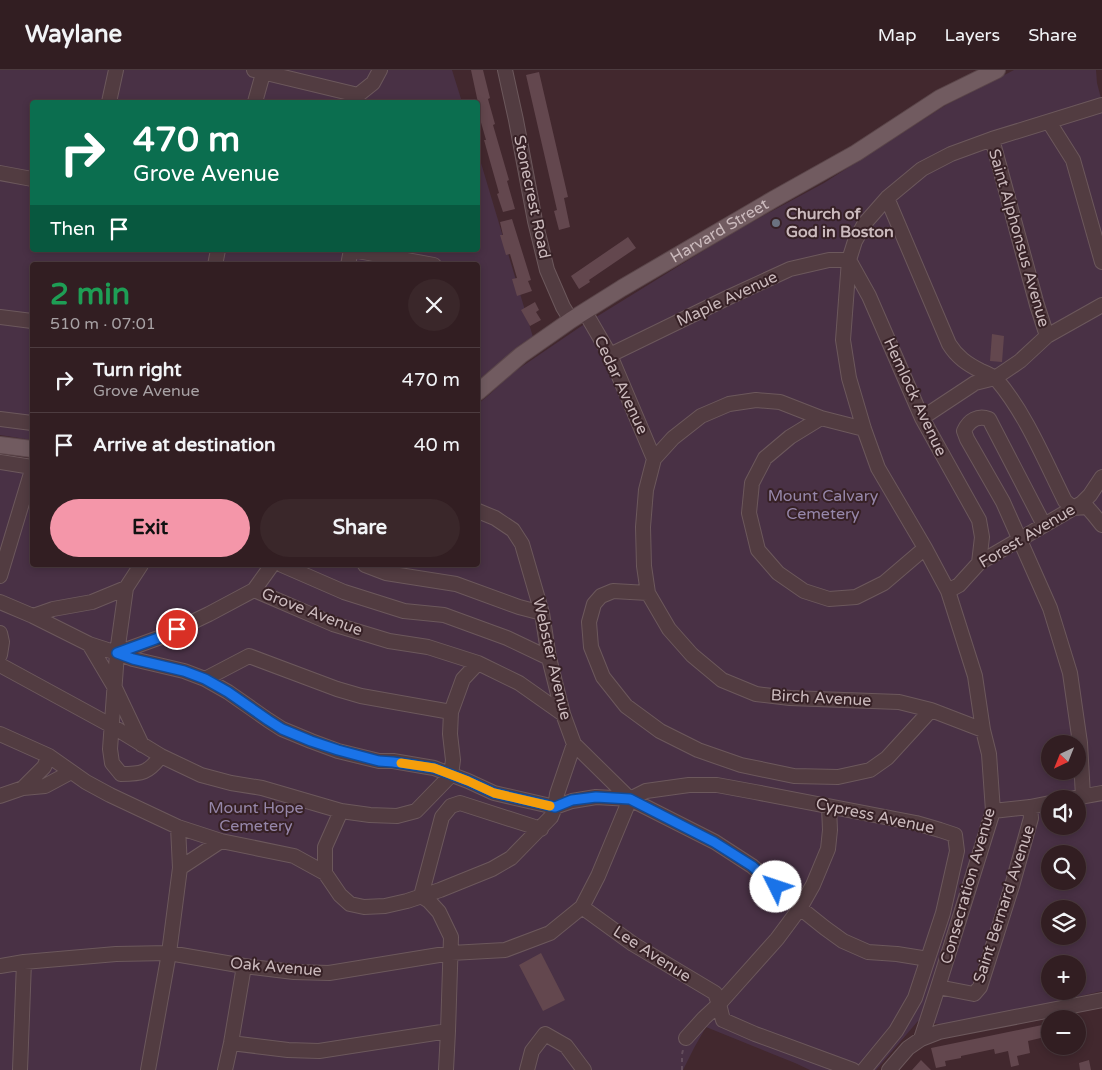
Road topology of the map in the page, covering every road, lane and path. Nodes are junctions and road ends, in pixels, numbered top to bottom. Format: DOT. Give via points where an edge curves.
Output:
graph roads {
  1 [pos="116,70"];
  2 [pos="380,70"];
  3 [pos="505,70"];
  4 [pos="997,70"];
  5 [pos="260,71"];
  6 [pos="109,100"];
  7 [pos="255,100"];
  8 [pos="1102,105"];
  9 [pos="1049,122"];
  10 [pos="992,139"];
  11 [pos="0,172"];
  12 [pos="30,179"];
  13 [pos="887,198"];
  14 [pos="363,252"];
  15 [pos="849,260"];
  16 [pos="418,262"];
  17 [pos="1102,262"];
  18 [pos="1102,305"];
  19 [pos="585,312"];
  20 [pos="0,316"];
  21 [pos="571,320"];
  22 [pos="30,321"];
  23 [pos="1047,336"];
  24 [pos="610,355"];
  25 [pos="995,378"];
  26 [pos="480,390"];
  27 [pos="821,418"];
  28 [pos="922,418"];
  29 [pos="0,419"];
  30 [pos="30,423"];
  31 [pos="864,429"];
  32 [pos="0,445"];
  33 [pos="30,449"];
  34 [pos="654,459"];
  35 [pos="0,462"];
  36 [pos="30,468"];
  37 [pos="30,475"];
  38 [pos="1102,477"];
  39 [pos="1073,508"];
  40 [pos="480,512"];
  41 [pos="1044,525"];
  42 [pos="1102,525"];
  43 [pos="1020,538"];
  44 [pos="926,548"];
  45 [pos="979,563"];
  46 [pos="140,567"];
  47 [pos="271,567"];
  48 [pos="287,567"];
  49 [pos="370,567"];
  50 [pos="0,576"];
  51 [pos="126,588"];
  52 [pos="254,590"];
  53 [pos="948,591"];
  54 [pos="648,593"];
  55 [pos="0,602"];
  56 [pos="542,613"];
  57 [pos="33,616"];
  58 [pos="0,633"];
  59 [pos="90,644"];
  60 [pos="117,653"];
  61 [pos="0,654"];
  62 [pos="549,658"];
  63 [pos="478,663"];
  64 [pos="0,665"];
  65 [pos="205,679"];
  66 [pos="115,688"];
  67 [pos="931,710"];
  68 [pos="451,712"];
  69 [pos="563,714"];
  70 [pos="112,726"];
  71 [pos="983,730"];
  72 [pos="0,734"];
  73 [pos="574,744"];
  74 [pos="142,745"];
  75 [pos="49,756"];
  76 [pos="161,756"];
  77 [pos="71,772"];
  78 [pos="121,774"];
  79 [pos="451,775"];
  80 [pos="23,788"];
  81 [pos="1077,790"];
  82 [pos="1102,792"];
  83 [pos="110,795"];
  84 [pos="1086,795"];
  85 [pos="0,796"];
  86 [pos="630,799"];
  87 [pos="1041,805"];
  88 [pos="555,807"];
  89 [pos="829,807"];
  90 [pos="1030,807"];
  91 [pos="340,811"];
  92 [pos="993,811"];
  93 [pos="178,827"];
  94 [pos="541,829"];
  95 [pos="221,841"];
  96 [pos="180,868"];
  97 [pos="325,873"];
  98 [pos="421,896"];
  99 [pos="582,907"];
  100 [pos="800,908"];
  101 [pos="169,953"];
  102 [pos="451,953"];
  103 [pos="928,958"];
  104 [pos="24,962"];
  105 [pos="0,966"];
  106 [pos="244,966"];
  107 [pos="938,987"];
  108 [pos="1102,1000"];
  109 [pos="719,1004"];
  110 [pos="448,1031"];
  111 [pos="686,1038"];
  112 [pos="920,1039"];
  113 [pos="231,1043"];
  114 [pos="20,1070"];
  115 [pos="148,1070"];
  116 [pos="225,1070"];
  117 [pos="446,1070"];
  118 [pos="527,1070"];
  119 [pos="584,1070"];
  120 [pos="682,1070"];
  121 [pos="853,1070"];
  122 [pos="864,1070"];
  123 [pos="889,1070"];
  1 -- 6 [label="street"];
  2 -- 5 [label="street" via="373,83 358,95"];
  3 -- 21 [label="street, Stonecrest Road" via="535,221 548,270"];
  4 -- 19 [label="main road, Harvard Street" via="940,98 856,153 774,198"];
  5 -- 7 [label="street"];
  8 -- 9 [label="street, Consecration Avenue"];
  9 -- 10 [label="street, Consecration Avenue"];
  9 -- 17 [label="street" via="1072,160"];
  10 -- 13 [label="street, Consecration Avenue" via="922,169"];
  10 -- 23 [label="street, Saint Alphonsus Avenue"];
  11 -- 12 [label="street"];
  13 -- 15 [label="street, Consecration Avenue" via="865,223"];
  13 -- 25 [label="street" via="954,353"];
  14 -- 16 [label="street"];
  15 -- 24 [label="street, Maple Avenue" via="829,260 790,269"];
  15 -- 28 [label="street, Hemlock Avenue" via="869,296"];
  15 -- 31 [label="street, Consecration Avenue" via="843,340 849,378"];
  18 -- 23 [label="street"];
  19 -- 21 [label="main road, Harvard Street"];
  19 -- 24 [label="street, Cedar Avenue"];
  20 -- 22 [label="street"];
  21 -- 26 [label="main road, Harvard Street"];
  23 -- 25 [label="street"];
  24 -- 34 [label="street, Cedar Avenue"];
  25 -- 28 [label="street" via="976,383"];
  25 -- 39 [label="street" via="1016,406 1065,501"];
  27 -- 31 [label="street, Birch Avenue"];
  27 -- 34 [label="street, Birch Avenue" via="780,402 756,400 729,404 701,416 673,438"];
  27 -- 44 [label="street" via="790,437 766,458 752,483 749,513 758,550 778,574 804,591 829,599 856,598 884,583"];
  28 -- 45 [label="street, Hemlock Avenue" via="979,520 982,537"];
  29 -- 30 [label="street"];
  31 -- 44 [label="street, Consecration Avenue" via="878,468"];
  32 -- 33 [label="main road"];
  34 -- 54 [label="street, Birch Avenue" via="646,490 643,527"];
  35 -- 36 [label="street"];
  37 -- 50 [label="street"];
  38 -- 39 [label="street, Forest Avenue" via="1090,495"];
  39 -- 41 [label="street, Forest Avenue"];
  39 -- 42 [label="street" via="1086,508"];
  40 -- 56 [label="street, Webster Avenue" via="513,530 522,544"];
  41 -- 43 [label="street, Forest Avenue"];
  41 -- 43 [label="street" via="989,420 982,417 973,419 964,431 967,439"];
  43 -- 45 [label="street, Forest Avenue"];
  43 -- 81 [label="street" via="1050,608 1070,673 1080,743"];
  44 -- 53 [label="street, Consecration Avenue"];
  45 -- 53 [label="street, Forest Avenue" via="959,585"];
  46 -- 51 [label="street"];
  47 -- 52 [label="street"];
  48 -- 62 [label="street" via="344,592 404,611 444,615 507,638"];
  49 -- 56 [label="street" via="386,573 456,584"];
  51 -- 57 [label="street" via="92,602"];
  51 -- 60 [label="street"];
  52 -- 60 [label="street, Grove Avenue" via="161,637"];
  52 -- 63 [label="street, Grove Avenue" via="333,624"];
  53 -- 71 [label="street, Consecration Avenue" via="975,676"];
  54 -- 67 [label="street, Birch Avenue" via="669,630 692,656 722,680 756,694 899,702"];
  54 -- 67 [label="street" via="613,591 601,596 594,604 589,622 591,647 603,677 626,706 660,731 698,750 741,765 794,776 838,777 870,770 887,758"];
  55 -- 57 [label="street"];
  56 -- 62 [label="street, Webster Avenue"];
  57 -- 59 [label="street"];
  58 -- 61 [label="street"];
  59 -- 60 [label="street"];
  59 -- 66 [label="street"];
  60 -- 65 [label="street"];
  60 -- 66 [label="street"];
  62 -- 69 [label="street, Webster Avenue"];
  63 -- 68 [label="street" via="463,679"];
  63 -- 69 [label="street, Grove Avenue" via="519,683"];
  64 -- 70 [label="street"];
  65 -- 68 [label="street" via="249,656 361,696"];
  65 -- 79 [label="street" via="282,729 311,741 379,761 434,768"];
  66 -- 70 [label="street"];
  66 -- 74 [label="street"];
  67 -- 71 [label="street, Birch Avenue"];
  68 -- 79 [label="street"];
  69 -- 73 [label="street, Webster Avenue"];
  70 -- 74 [label="street"];
  70 -- 78 [label="street" via="112,763"];
  71 -- 92 [label="street, Consecration Avenue" via="989,754"];
  72 -- 75 [label="street"];
  73 -- 86 [label="street, Webster Avenue"];
  73 -- 88 [label="street"];
  74 -- 76 [label="street"];
  75 -- 77 [label="street"];
  75 -- 80 [label="street" via="44,767"];
  76 -- 78 [label="street" via="153,766 139,774"];
  76 -- 91 [label="street" via="201,775 262,788"];
  77 -- 80 [label="street" via="45,786"];
  77 -- 83 [label="street"];
  78 -- 83 [label="street"];
  79 -- 88 [label="street" via="494,793"];
  79 -- 91 [label="street" via="416,811 397,816"];
  80 -- 85 [label="street"];
  82 -- 84 [label="street"];
  83 -- 93 [label="street"];
  86 -- 88 [label="street" via="596,797 572,800"];
  86 -- 89 [label="street, Cypress Avenue" via="646,791 717,785"];
  86 -- 99 [label="street"];
  86 -- 100 [label="street" via="714,842 752,866"];
  87 -- 90 [label="street"];
  88 -- 94 [label="street" via="551,818"];
  89 -- 100 [label="street" via="828,849"];
  89 -- 103 [label="street, Cypress Avenue" via="916,823 955,835 957,851 943,913"];
  90 -- 92 [label="street"];
  90 -- 107 [label="street, Saint Bernard Avenue" via="1032,818 980,987 974,994"];
  91 -- 97 [label="street" via="325,847"];
  92 -- 107 [label="street, Consecration Avenue"];
  93 -- 95 [label="street"];
  93 -- 96 [label="street"];
  94 -- 98 [label="street" via="511,858 492,869"];
  94 -- 98 [label="street" via="460,803 451,806 442,817"];
  95 -- 96 [label="street"];
  95 -- 97 [label="street" via="294,856"];
  96 -- 101 [label="street"];
  97 -- 98 [label="street" via="350,904 385,906"];
  98 -- 102 [label="street" via="439,912 451,937"];
  99 -- 102 [label="street, Oak Avenue" via="550,934 505,950"];
  99 -- 109 [label="street, Lee Avenue" via="633,944 715,994"];
  100 -- 103 [label="street" via="843,941 868,952"];
  100 -- 109 [label="street"];
  101 -- 104 [label="street, Oak Avenue"];
  101 -- 106 [label="street, Oak Avenue"];
  101 -- 115 [label="street"];
  102 -- 106 [label="street, Oak Avenue" via="329,972"];
  102 -- 110 [label="street"];
  103 -- 122 [label="street, Cypress Avenue" via="915,998 896,1031"];
  104 -- 105 [label="street, Oak Avenue"];
  104 -- 114 [label="street"];
  106 -- 113 [label="street"];
  107 -- 112 [label="street, Consecration Avenue"];
  108 -- 112 [label="street" via="939,1032"];
  109 -- 111 [label="street"];
  109 -- 121 [label="street" via="724,1020"];
  110 -- 113 [label="street" via="318,1050"];
  110 -- 117 [label="street"];
  111 -- 120 [label="path"];
  112 -- 123 [label="street"];
  113 -- 116 [label="street"];
  118 -- 119 [label="street" via="532,1051 545,1034 566,1046"];
}
